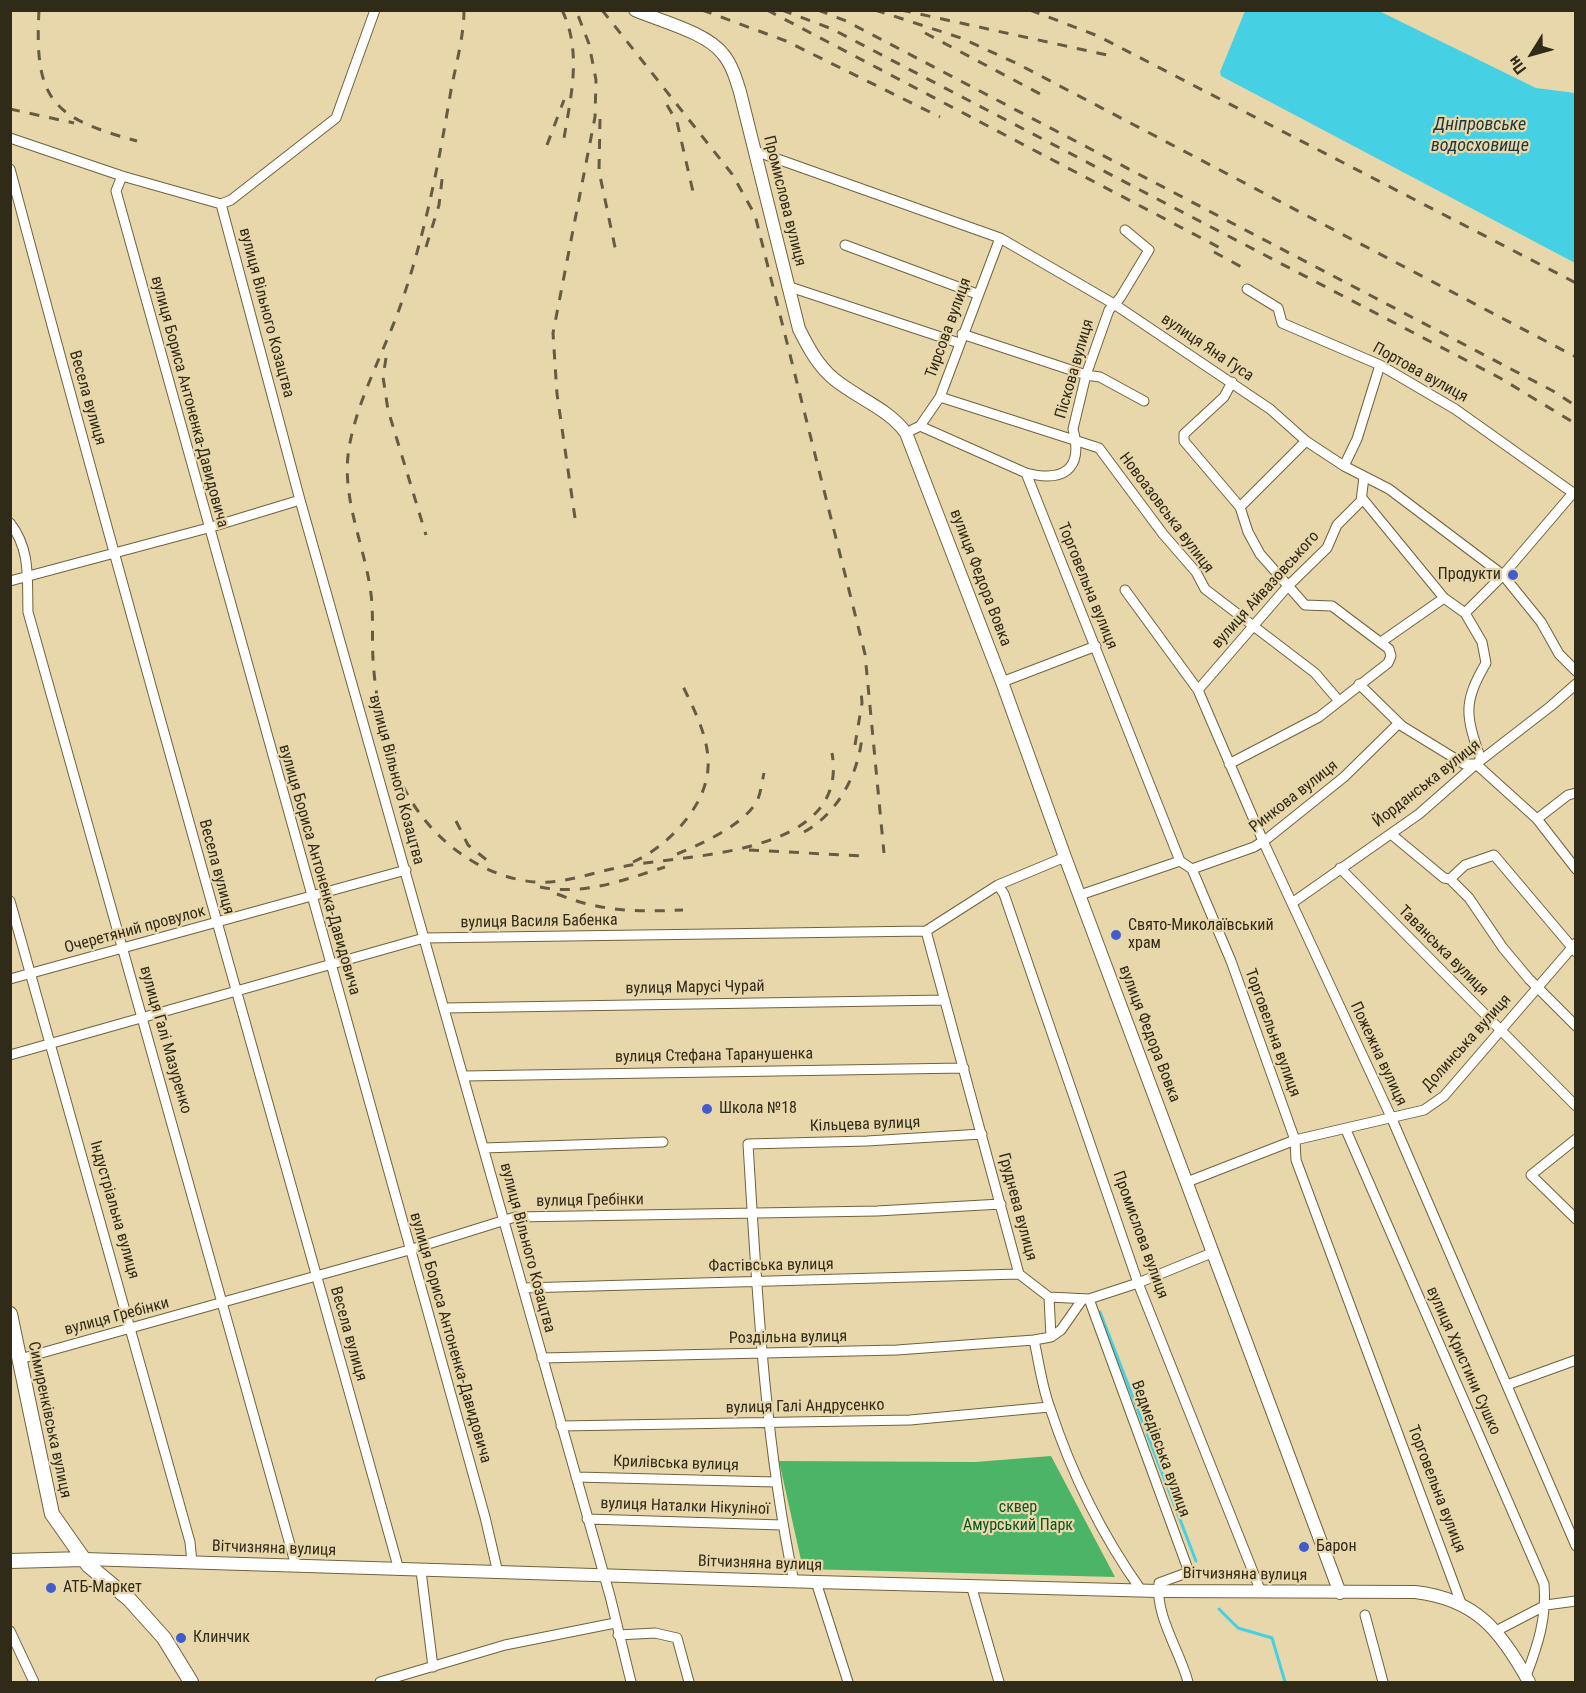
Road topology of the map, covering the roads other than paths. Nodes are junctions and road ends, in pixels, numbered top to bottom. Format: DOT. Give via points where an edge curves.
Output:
graph roads {
  1 [pos="375,10"];
  2 [pos="635,10"];
  3 [pos="10,138"];
  4 [pos="755,151"];
  5 [pos="10,169"];
  6 [pos="122,176"];
  7 [pos="221,204"];
  8 [pos="1125,230"];
  9 [pos="1000,238"];
  10 [pos="844,245"];
  11 [pos="787,286"];
  12 [pos="1247,289"];
  13 [pos="977,294"];
  14 [pos="1114,304"];
  15 [pos="961,339"];
  16 [pos="813,356"];
  17 [pos="1380,366"];
  18 [pos="1086,375"];
  19 [pos="1232,382"];
  20 [pos="940,397"];
  21 [pos="1144,401"];
  22 [pos="920,426"];
  23 [pos="906,433"];
  24 [pos="1076,440"];
  25 [pos="1306,441"];
  26 [pos="1344,466"];
  27 [pos="1026,473"];
  28 [pos="1364,477"];
  29 [pos="1574,494"];
  30 [pos="1362,498"];
  31 [pos="300,500"];
  32 [pos="1240,507"];
  33 [pos="10,523"];
  34 [pos="208,528"];
  35 [pos="115,552"];
  36 [pos="1503,575"];
  37 [pos="27,576"];
  38 [pos="10,581"];
  39 [pos="1287,587"];
  40 [pos="1125,590"];
  41 [pos="1444,598"];
  42 [pos="1465,613"];
  43 [pos="1253,626"];
  44 [pos="1381,642"];
  45 [pos="1096,646"];
  46 [pos="1575,670"];
  47 [pos="1002,681"];
  48 [pos="1359,684"];
  49 [pos="1575,684"];
  50 [pos="1198,690"];
  51 [pos="1339,701"];
  52 [pos="1399,723"];
  53 [pos="1478,762"];
  54 [pos="1229,764"];
  55 [pos="1575,793"];
  56 [pos="1537,819"];
  57 [pos="1390,834"];
  58 [pos="1263,841"];
  59 [pos="1065,857"];
  60 [pos="1180,861"];
  61 [pos="1340,868"];
  62 [pos="1575,869"];
  63 [pos="406,870"];
  64 [pos="1192,870"];
  65 [pos="1450,879"];
  66 [pos="998,885"];
  67 [pos="1080,896"];
  68 [pos="311,897"];
  69 [pos="10,901"];
  70 [pos="1292,903"];
  71 [pos="216,923"];
  72 [pos="926,931"];
  73 [pos="424,938"];
  74 [pos="1574,948"];
  75 [pos="123,949"];
  76 [pos="330,965"];
  77 [pos="31,974"];
  78 [pos="10,979"];
  79 [pos="1537,989"];
  80 [pos="235,992"];
  81 [pos="945,1000"];
  82 [pos="444,1008"];
  83 [pos="143,1016"];
  84 [pos="1575,1026"];
  85 [pos="1500,1030"];
  86 [pos="51,1043"];
  87 [pos="10,1055"];
  88 [pos="964,1068"];
  89 [pos="464,1076"];
  90 [pos="1575,1106"];
  91 [pos="1392,1119"];
  92 [pos="1346,1130"];
  93 [pos="982,1134"];
  94 [pos="1575,1139"];
  95 [pos="1295,1140"];
  96 [pos="663,1142"];
  97 [pos="484,1148"];
  98 [pos="1187,1182"];
  99 [pos="1001,1204"];
  100 [pos="752,1214"];
  101 [pos="1575,1219"];
  102 [pos="504,1221"];
  103 [pos="409,1250"];
  104 [pos="1214,1252"];
  105 [pos="1019,1274"];
  106 [pos="316,1276"];
  107 [pos="758,1281"];
  108 [pos="1138,1283"];
  109 [pos="523,1288"];
  110 [pos="1049,1297"];
  111 [pos="1085,1300"];
  112 [pos="224,1303"];
  113 [pos="10,1314"];
  114 [pos="131,1329"];
  115 [pos="1051,1337"];
  116 [pos="1034,1340"];
  117 [pos="764,1353"];
  118 [pos="542,1358"];
  119 [pos="20,1359"];
  120 [pos="1575,1360"];
  121 [pos="1507,1385"];
  122 [pos="1049,1407"];
  123 [pos="768,1423"];
  124 [pos="561,1426"];
  125 [pos="576,1477"];
  126 [pos="775,1482"];
  127 [pos="587,1519"];
  128 [pos="782,1525"];
  129 [pos="1575,1546"];
  130 [pos="84,1559"];
  131 [pos="10,1561"];
  132 [pos="192,1563"];
  133 [pos="296,1566"];
  134 [pos="399,1570"];
  135 [pos="421,1571"];
  136 [pos="498,1573"];
  137 [pos="604,1577"];
  138 [pos="794,1582"];
  139 [pos="816,1582"];
  140 [pos="971,1585"];
  141 [pos="1141,1590"];
  142 [pos="1158,1591"];
  143 [pos="1261,1592"];
  144 [pos="1340,1593"];
  145 [pos="1575,1600"];
  146 [pos="1461,1603"];
  147 [pos="1546,1605"];
  148 [pos="1365,1615"];
  149 [pos="615,1623"];
  150 [pos="10,1631"];
  151 [pos="1496,1631"];
  152 [pos="618,1635"];
  153 [pos="433,1667"];
  154 [pos="1527,1679"];
  155 [pos="34,1683"];
  156 [pos="191,1683"];
  157 [pos="380,1683"];
  158 [pos="631,1683"];
  159 [pos="689,1683"];
  160 [pos="848,1683"];
  161 [pos="999,1683"];
  162 [pos="1188,1683"];
  163 [pos="1383,1683"];
  1 -- 7 [label="street" via="336,118"];
  2 -- 4 [label="street, Промислова вулиця" via="708,40 723,53 737,81"];
  3 -- 6 [label="street"];
  4 -- 9 [label="street, вулиця Яна Гуса"];
  4 -- 11 [label="street, Промислова вулиця"];
  5 -- 35 [label="street, Весела вулиця"];
  6 -- 7 [label="street"];
  6 -- 34 [label="street, вулиця Бориса Антоненка-Давидовича" via="116,191"];
  7 -- 31 [label="street, вулиця Вільного Козацтва"];
  8 -- 14 [label="street" via="1149,250"];
  9 -- 13 [label="street, Тирсова вулиця"];
  9 -- 14 [label="street, вулиця Яна Гуса"];
  10 -- 13 [label="street"];
  11 -- 15 [label="street"];
  11 -- 16 [label="street, Промислова вулиця" via="799,329"];
  12 -- 17 [label="street, Портова вулиця" via="1278,308 1282,323"];
  13 -- 15 [label="street, Тирсова вулиця"];
  14 -- 18 [label="street, Піскова вулиця"];
  14 -- 19 [label="street, вулиця Яна Гуса"];
  15 -- 18 [label="street"];
  15 -- 20 [label="street, Тирсова вулиця"];
  16 -- 23 [label="street, вулиця Федора Вовка" via="833,379 893,419"];
  17 -- 26 [label="street" via="1357,439"];
  17 -- 29 [label="street, Портова вулиця" via="1455,409"];
  18 -- 21 [label="street" via="1101,377"];
  18 -- 24 [label="street, Піскова вулиця" via="1073,429"];
  19 -- 25 [label="street, вулиця Яна Гуса"];
  19 -- 32 [label="street" via="1224,397 1183,439"];
  20 -- 22 [label="street, Тирсова вулиця"];
  20 -- 24 [label="street, Новоазовська вулиця"];
  22 -- 23 [label="street"];
  22 -- 27 [label="street"];
  23 -- 47 [label="street, вулиця Федора Вовка"];
  24 -- 27 [label="street, Піскова вулиця" via="1073,462 1063,474 1047,478"];
  24 -- 43 [label="street, Новоазовська вулиця" via="1099,448 1196,572 1205,589"];
  25 -- 26 [label="street, вулиця Яна Гуса"];
  25 -- 32 [label="street"];
  26 -- 28 [label="street, вулиця Яна Гуса"];
  27 -- 45 [label="street, Торговельна вулиця"];
  28 -- 30 [label="street"];
  28 -- 36 [label="street, вулиця Яна Гуса" via="1389,489"];
  29 -- 36 [label="street"];
  30 -- 39 [label="street, вулиця Айвазовського" via="1337,525 1327,548"];
  30 -- 41 [label="street"];
  31 -- 34 [label="street"];
  31 -- 63 [label="street, вулиця Вільного Козацтва"];
  32 -- 39 [label="street" via="1260,554"];
  33 -- 37 [label="street, вулиця Галі Мазуренко" via="28,561"];
  34 -- 35 [label="street"];
  34 -- 68 [label="street, вулиця Бориса Антоненка-Давидовича"];
  35 -- 37 [label="street"];
  35 -- 71 [label="street, Весела вулиця"];
  36 -- 42 [label="street"];
  36 -- 46 [label="street, вулиця Яна Гуса" via="1541,622 1559,654"];
  37 -- 38 [label="street"];
  37 -- 75 [label="street, вулиця Галі Мазуренко" via="28,612"];
  39 -- 43 [label="street, вулиця Айвазовського"];
  39 -- 44 [label="street" via="1305,605 1332,606"];
  40 -- 50 [label="street, Пожежна вулиця"];
  41 -- 42 [label="street"];
  41 -- 44 [label="street"];
  42 -- 53 [label="street" via="1482,642 1486,663 1471,689 1468,705 1468,725"];
  43 -- 50 [label="street, вулиця Айвазовського"];
  43 -- 51 [label="street, Новоазовська вулиця" via="1315,673"];
  44 -- 48 [label="street" via="1389,649 1390,660"];
  45 -- 47 [label="street"];
  45 -- 60 [label="street, Торговельна вулиця"];
  47 -- 59 [label="street, вулиця Федора Вовка"];
  48 -- 51 [label="street"];
  48 -- 52 [label="street"];
  49 -- 53 [label="street, Йорданська вулиця"];
  50 -- 54 [label="street, Пожежна вулиця"];
  51 -- 54 [label="street" via="1319,717"];
  52 -- 53 [label="street" via="1464,764"];
  52 -- 58 [label="street, Ринкова вулиця" via="1344,777"];
  53 -- 56 [label="street"];
  53 -- 57 [label="street, Йорданська вулиця"];
  54 -- 58 [label="street, Пожежна вулиця"];
  55 -- 56 [label="street"];
  56 -- 62 [label="street"];
  57 -- 61 [label="street, Йорданська вулиця"];
  57 -- 65 [label="street"];
  58 -- 64 [label="street, Ринкова вулиця"];
  58 -- 70 [label="street, Пожежна вулиця"];
  59 -- 66 [label="street"];
  59 -- 67 [label="street, вулиця Федора Вовка"];
  60 -- 64 [label="street, Торговельна вулиця"];
  60 -- 67 [label="street"];
  61 -- 70 [label="street, Йорданська вулиця"];
  61 -- 85 [label="street, Таванська вулиця"];
  63 -- 68 [label="street, Очеретяний провулок"];
  63 -- 73 [label="street, вулиця Вільного Козацтва"];
  64 -- 95 [label="street, Торговельна вулиця" via="1231,961"];
  65 -- 74 [label="street" via="1465,865 1494,855"];
  65 -- 79 [label="street" via="1469,898"];
  66 -- 72 [label="street"];
  66 -- 108 [label="street, Промислова вулиця"];
  67 -- 98 [label="street, вулиця Федора Вовка"];
  68 -- 71 [label="street, Очеретяний провулок"];
  68 -- 76 [label="street, вулиця Бориса Антоненка-Давидовича"];
  69 -- 77 [label="street, Індустріальна вулиця"];
  70 -- 91 [label="street, Пожежна вулиця"];
  71 -- 75 [label="street, Очеретяний провулок"];
  71 -- 80 [label="street, Весела вулиця"];
  72 -- 73 [label="street, вулиця Василя Бабенка"];
  72 -- 81 [label="street, Груднева вулиця"];
  73 -- 76 [label="street, вулиця Василя Бабенка"];
  73 -- 82 [label="street, вулиця Вільного Козацтва"];
  74 -- 79 [label="street, Долинська вулиця"];
  75 -- 77 [label="street, Очеретяний провулок"];
  75 -- 83 [label="street, вулиця Галі Мазуренко"];
  76 -- 80 [label="street, вулиця Василя Бабенка"];
  76 -- 103 [label="street, вулиця Бориса Антоненка-Давидовича"];
  77 -- 78 [label="street, Очеретяний провулок"];
  77 -- 86 [label="street, Індустріальна вулиця"];
  79 -- 84 [label="street"];
  79 -- 85 [label="street, Долинська вулиця"];
  80 -- 83 [label="street, вулиця Василя Бабенка"];
  80 -- 106 [label="street, Весела вулиця"];
  81 -- 82 [label="street, вулиця Марусі Чурай"];
  81 -- 88 [label="street, Груднева вулиця"];
  82 -- 89 [label="street, вулиця Вільного Козацтва"];
  83 -- 86 [label="street, вулиця Василя Бабенка"];
  83 -- 112 [label="street, вулиця Галі Мазуренко"];
  85 -- 90 [label="street, Таванська вулиця"];
  85 -- 91 [label="street, Долинська вулиця" via="1444,1096 1424,1110"];
  86 -- 87 [label="street, вулиця Василя Бабенка"];
  86 -- 114 [label="street, Індустріальна вулиця"];
  88 -- 89 [label="street, вулиця Стефана Таранушенка"];
  88 -- 93 [label="street, Груднева вулиця"];
  89 -- 97 [label="street, вулиця Вільного Козацтва"];
  91 -- 92 [label="street, Долинська вулиця"];
  91 -- 121 [label="street, Пожежна вулиця"];
  92 -- 95 [label="street, Долинська вулиця"];
  92 -- 147 [label="street, вулиця Христини Сушко" via="1544,1584"];
  93 -- 99 [label="street, Груднева вулиця"];
  93 -- 100 [label="street, Кільцева вулиця" via="748,1144"];
  94 -- 101 [label="street" via="1531,1175"];
  95 -- 98 [label="street, Долинська вулиця"];
  95 -- 146 [label="street, Торговельна вулиця" via="1296,1160"];
  96 -- 97 [label="street"];
  97 -- 102 [label="street, вулиця Вільного Козацтва"];
  98 -- 104 [label="street, вулиця Федора Вовка"];
  99 -- 100 [label="street, вулиця Гребінки"];
  99 -- 105 [label="street, Груднева вулиця"];
  100 -- 102 [label="street, вулиця Гребінки" via="515,1217"];
  100 -- 107 [label="street"];
  102 -- 103 [label="street, вулиця Гребінки"];
  102 -- 109 [label="street, вулиця Вільного Козацтва"];
  103 -- 106 [label="street, вулиця Гребінки"];
  103 -- 136 [label="street, вулиця Бориса Антоненка-Давидовича"];
  104 -- 108 [label="street"];
  104 -- 144 [label="street, вулиця Федора Вовка"];
  105 -- 107 [label="street, Фастівська вулиця"];
  105 -- 110 [label="street, Груднева вулиця"];
  106 -- 112 [label="street, вулиця Гребінки"];
  106 -- 134 [label="street, Весела вулиця"];
  107 -- 109 [label="street, Фастівська вулиця"];
  107 -- 117 [label="street"];
  108 -- 111 [label="street"];
  108 -- 143 [label="street, Промислова вулиця"];
  109 -- 118 [label="street, вулиця Вільного Козацтва"];
  110 -- 111 [label="street"];
  110 -- 115 [label="street"];
  111 -- 115 [label="street"];
  111 -- 142 [label="street, Ведмедівська вулиця" via="1189,1572 1159,1583"];
  112 -- 114 [label="street, вулиця Гребінки"];
  112 -- 133 [label="street, вулиця Галі Мазуренко"];
  113 -- 119 [label="main road, Симиренківська вулиця"];
  114 -- 119 [label="street, вулиця Гребінки"];
  114 -- 132 [label="street, Індустріальна вулиця" via="190,1542"];
  115 -- 116 [label="street"];
  116 -- 117 [label="street, Роздільна вулиця" via="897,1350"];
  116 -- 122 [label="street"];
  117 -- 118 [label="street, Роздільна вулиця"];
  117 -- 123 [label="street"];
  118 -- 124 [label="street, вулиця Вільного Козацтва"];
  119 -- 130 [label="main road, Симиренківська вулиця" via="52,1514"];
  120 -- 121 [label="street"];
  121 -- 129 [label="street, Пожежна вулиця"];
  122 -- 123 [label="street, вулиця Галі Андрусенко" via="910,1420"];
  122 -- 141 [label="street" via="1115,1553"];
  123 -- 124 [label="street, вулиця Галі Андрусенко"];
  123 -- 126 [label="street"];
  124 -- 125 [label="street, вулиця Вільного Козацтва"];
  125 -- 126 [label="street, Крилівська вулиця"];
  125 -- 127 [label="street, вулиця Вільного Козацтва"];
  126 -- 128 [label="street"];
  127 -- 128 [label="street, вулиця Наталки Нікуліної"];
  127 -- 137 [label="street, вулиця Вільного Козацтва"];
  128 -- 138 [label="street"];
  130 -- 131 [label="main road, Вітчизняна вулиця"];
  130 -- 132 [label="street, Вітчизняна вулиця"];
  130 -- 156 [label="main road, Симиренківська вулиця" via="145,1616 171,1647"];
  132 -- 133 [label="street, Вітчизняна вулиця"];
  133 -- 134 [label="street, Вітчизняна вулиця"];
  134 -- 135 [label="street, Вітчизняна вулиця"];
  135 -- 136 [label="street, Вітчизняна вулиця"];
  135 -- 153 [label="street"];
  136 -- 137 [label="street, Вітчизняна вулиця"];
  137 -- 138 [label="street, Вітчизняна вулиця"];
  137 -- 149 [label="street, вулиця Вільного Козацтва"];
  138 -- 139 [label="street, Вітчизняна вулиця"];
  139 -- 140 [label="street, Вітчизняна вулиця"];
  139 -- 160 [label="street"];
  140 -- 141 [label="street, Вітчизняна вулиця"];
  140 -- 161 [label="street"];
  141 -- 142 [label="street, Вітчизняна вулиця"];
  142 -- 143 [label="street, Вітчизняна вулиця"];
  142 -- 162 [label="street"];
  143 -- 144 [label="street, Вітчизняна вулиця"];
  144 -- 146 [label="street, Вітчизняна вулиця" via="1415,1592"];
  145 -- 147 [label="street"];
  146 -- 151 [label="street, Вітчизняна вулиця"];
  147 -- 151 [label="street"];
  147 -- 154 [label="street"];
  148 -- 163 [label="street"];
  149 -- 152 [label="street, вулиця Вільного Козацтва"];
  149 -- 153 [label="street" via="505,1645"];
  150 -- 155 [label="street"];
  151 -- 154 [label="street, Вітчизняна вулиця"];
  152 -- 158 [label="street, вулиця Вільного Козацтва"];
  152 -- 159 [label="street" via="655,1633 676,1638"];
  153 -- 157 [label="street"];
}
